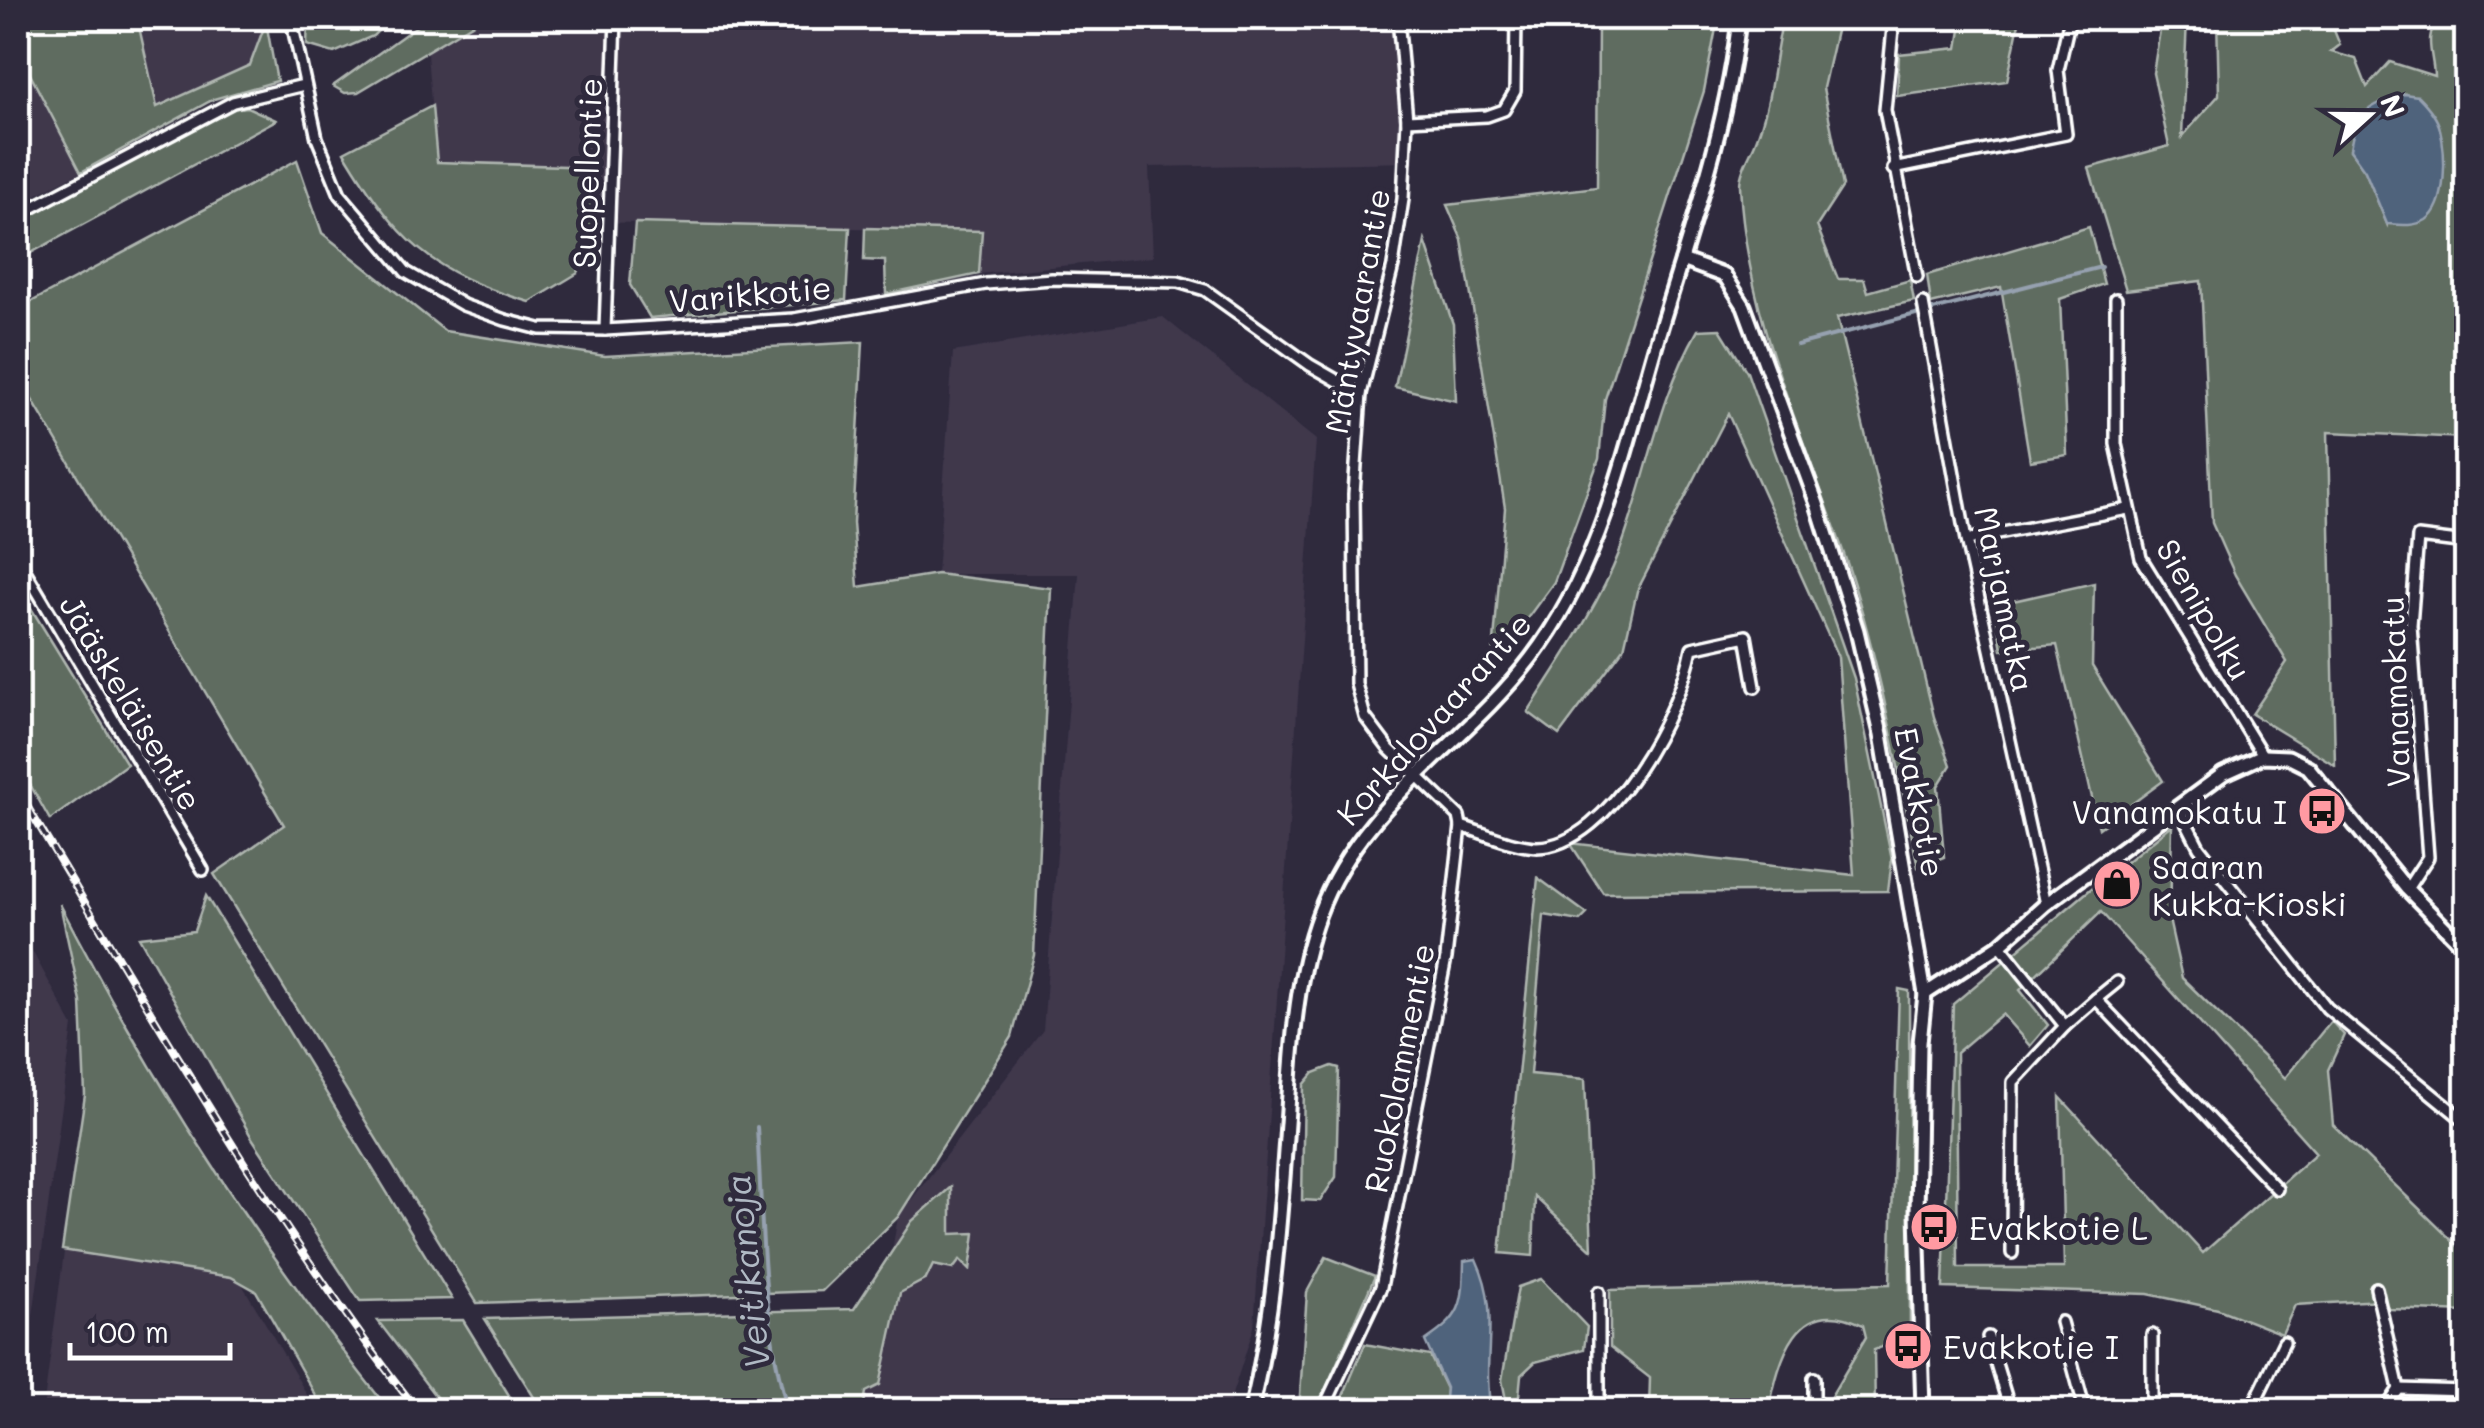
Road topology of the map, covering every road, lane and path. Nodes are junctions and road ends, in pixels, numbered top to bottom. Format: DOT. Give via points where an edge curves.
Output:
graph roads {
  1 [pos="292,18"];
  2 [pos="616,18"];
  3 [pos="1398,18"];
  4 [pos="1516,18"];
  5 [pos="1739,18"];
  6 [pos="1894,18"];
  7 [pos="2070,18"];
  8 [pos="304,85"];
  9 [pos="1407,120"];
  10 [pos="1893,169"];
  11 [pos="18,215"];
  12 [pos="1682,260"];
  13 [pos="1917,277"];
  14 [pos="2116,299"];
  15 [pos="1923,304"];
  16 [pos="605,330"];
  17 [pos="1361,394"];
  18 [pos="2128,509"];
  19 [pos="1966,540"];
  20 [pos="2466,543"];
  21 [pos="18,559"];
  22 [pos="1755,687"];
  23 [pos="2263,756"];
  24 [pos="1414,775"];
  25 [pos="2179,808"];
  26 [pos="1461,826"];
  27 [pos="202,870"];
  28 [pos="2407,889"];
  29 [pos="2046,904"];
  30 [pos="2000,945"];
  31 [pos="2466,949"];
  32 [pos="2118,982"];
  33 [pos="1925,994"];
  34 [pos="2096,998"];
  35 [pos="2065,1026"];
  36 [pos="2466,1122"];
  37 [pos="2277,1189"];
  38 [pos="2012,1253"];
  39 [pos="2376,1288"];
  40 [pos="1599,1292"];
  41 [pos="2061,1322"];
  42 [pos="2152,1334"];
  43 [pos="1988,1337"];
  44 [pos="2284,1342"];
  45 [pos="1814,1378"];
  46 [pos="2399,1390"];
  47 [pos="2466,1391"];
  48 [pos="1251,1410"];
  49 [pos="1323,1410"];
  50 [pos="1599,1410"];
  51 [pos="1814,1410"];
  52 [pos="1924,1410"];
  53 [pos="2010,1410"];
  54 [pos="2085,1410"];
  55 [pos="2152,1410"];
  56 [pos="2252,1410"];
  57 [pos="2385,1410"];
  1 -- 8 [label="street, Varikkotie"];
  2 -- 16 [label="street, Suopellontie"];
  3 -- 9 [label="street, Mäntyvaarantie"];
  4 -- 9 [label="street" via="1515,91 1504,110"];
  5 -- 12 [label="street, Korkalovaarantie" via="1734,64"];
  6 -- 10 [label="street" via="1885,91"];
  7 -- 10 [label="street" via="2058,70 2066,134"];
  8 -- 11 [label="street" via="233,102"];
  8 -- 16 [label="street, Varikkotie" via="316,138 340,194 406,272 505,320 540,329"];
  9 -- 17 [label="street, Mäntyvaarantie" via="1393,266"];
  10 -- 13 [label="street"];
  12 -- 24 [label="street, Korkalovaarantie" via="1604,516 1571,599 1519,672"];
  12 -- 33 [label="street, Evakkotie" via="1725,276 1744,306 1818,504 1881,734"];
  14 -- 18 [label="street, Sienipolku" via="2113,405"];
  15 -- 19 [label="street, Marjamatka"];
  16 -- 17 [label="street, Varikkotie" via="794,319 1035,280 1178,282 1205,290"];
  17 -- 24 [label="street, Mäntyvaarantie" via="1354,494 1356,684 1365,718"];
  18 -- 19 [label="street"];
  18 -- 23 [label="street, Sienipolku" via="2141,558"];
  19 -- 29 [label="street, Marjamatka"];
  20 -- 28 [label="street, Vanamokatu" via="2418,537 2411,625 2428,857"];
  21 -- 27 [label="street, Jääskeläisentie"];
  22 -- 26 [label="street" via="1746,636 1692,648 1670,718 1596,819 1538,847"];
  23 -- 25 [label="street" via="2223,774"];
  23 -- 28 [label="street" via="2308,767"];
  24 -- 26 [label="street, Mäntyvaarantie" via="1438,793"];
  24 -- 48 [label="street, Korkalovaarantie" via="1338,871 1305,964 1294,1020 1274,1302"];
  25 -- 29 [label="street"];
  25 -- 36 [label="street" via="2199,846 2327,1008"];
  26 -- 49 [label="street, Ruokolammentie" via="1446,958 1388,1255"];
  28 -- 31 [label="street"];
  29 -- 30 [label="street"];
  30 -- 33 [label="street"];
  30 -- 35 [label="street"];
  32 -- 34 [label="street"];
  33 -- 52 [label="street, Evakkotie" via="1917,1178"];
  34 -- 35 [label="street"];
  34 -- 37 [label="street"];
  35 -- 38 [label="street" via="2013,1082"];
  39 -- 46 [label="street"];
  40 -- 50 [label="street"];
  41 -- 54 [label="street"];
  42 -- 55 [label="street"];
  43 -- 53 [label="street"];
  44 -- 56 [label="street"];
  45 -- 51 [label="street"];
  46 -- 47 [label="street"];
  46 -- 57 [label="street"];
}
